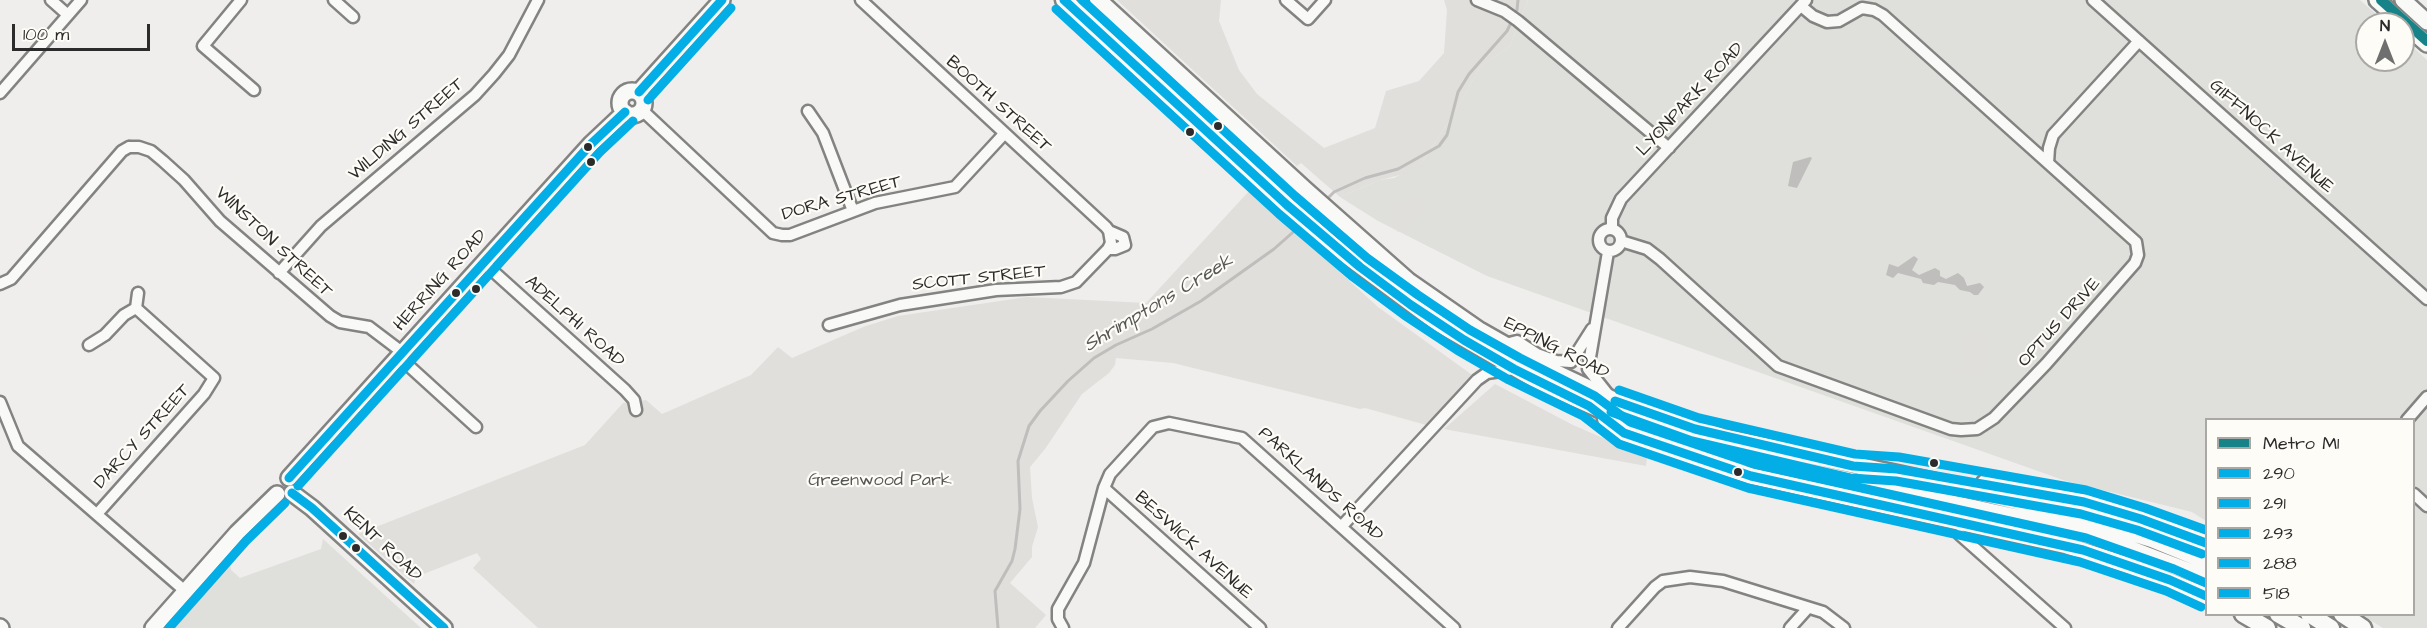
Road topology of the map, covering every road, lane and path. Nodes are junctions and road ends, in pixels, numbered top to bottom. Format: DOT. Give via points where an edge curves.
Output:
graph roads {
  1 [pos="51,0"];
  2 [pos="81,0"];
  3 [pos="241,0"];
  4 [pos="334,0"];
  5 [pos="538,0"];
  6 [pos="722,0"];
  7 [pos="861,0"];
  8 [pos="1064,0"];
  9 [pos="1098,0"];
  10 [pos="1286,0"];
  11 [pos="1325,0"];
  12 [pos="2093,0"];
  13 [pos="2377,0"];
  14 [pos="2403,0"];
  15 [pos="1479,1"];
  16 [pos="1804,3"];
  17 [pos="68,15"];
  18 [pos="354,17"];
  19 [pos="2427,22"];
  20 [pos="2139,41"];
  21 [pos="2427,44"];
  22 [pos="254,90"];
  23 [pos="639,92"];
  24 [pos="0,93"];
  25 [pos="642,110"];
  26 [pos="808,111"];
  27 [pos="625,112"];
  28 [pos="1004,134"];
  29 [pos="1669,148"];
  30 [pos="2049,163"];
  31 [pos="853,211"];
  32 [pos="1612,228"];
  33 [pos="1110,233"];
  34 [pos="1621,241"];
  35 [pos="1608,252"];
  36 [pos="484,263"];
  37 [pos="279,273"];
  38 [pos="0,284"];
  39 [pos="138,293"];
  40 [pos="2427,299"];
  41 [pos="136,308"];
  42 [pos="829,325"];
  43 [pos="1594,325"];
  44 [pos="89,345"];
  45 [pos="1502,345"];
  46 [pos="400,354"];
  47 [pos="1514,369"];
  48 [pos="2427,397"];
  49 [pos="1613,400"];
  50 [pos="0,402"];
  51 [pos="1589,406"];
  52 [pos="636,410"];
  53 [pos="2409,418"];
  54 [pos="476,427"];
  55 [pos="1853,466"];
  56 [pos="1104,488"];
  57 [pos="284,494"];
  58 [pos="2415,495"];
  59 [pos="2427,506"];
  60 [pos="97,514"];
  61 [pos="1342,526"];
  62 [pos="1959,534"];
  63 [pos="2205,543"];
  64 [pos="2205,561"];
  65 [pos="2205,578"];
  66 [pos="185,591"];
  67 [pos="2205,596"];
  68 [pos="1808,608"];
  69 [pos="2245,616"];
  70 [pos="2280,616"];
  71 [pos="2311,616"];
  72 [pos="2344,616"];
  73 [pos="153,628"];
  74 [pos="444,628"];
  75 [pos="1063,628"];
  76 [pos="1260,628"];
  77 [pos="1454,628"];
  78 [pos="1618,628"];
  79 [pos="1790,628"];
  80 [pos="1844,628"];
  81 [pos="2065,628"];
  82 [pos="2267,628"];
  83 [pos="2302,628"];
  84 [pos="2331,628"];
  85 [pos="2363,628"];
  1 -- 17 [label="street"];
  2 -- 17 [label="street"];
  3 -- 22 [label="street" via="203,46"];
  4 -- 18 [label="street"];
  5 -- 37 [label="street, WILDING STREET" via="494,74 321,226"];
  6 -- 23 [label="street"];
  7 -- 28 [label="street, BOOTH STREET"];
  8 -- 47 [label="main road, EPPING ROAD" via="1334,246 1438,323"];
  9 -- 45 [label="main road, EPPING ROAD" via="1408,281"];
  10 -- 11 [label="street" via="1308,19"];
  12 -- 20 [label="street, GIFFNOCK AVENUE"];
  13 -- 21 [label="street"];
  14 -- 19 [label="street"];
  15 -- 29 [label="street" via="1504,11"];
  16 -- 29 [label="street, LYONPARK ROAD"];
  16 -- 30 [label="street, OPTUS DRIVE" via="1813,16 1827,22 1839,21 1862,8 1884,15"];
  17 -- 24 [label="street"];
  20 -- 30 [label="street" via="2053,135"];
  20 -- 40 [label="street, GIFFNOCK AVENUE"];
  23 -- 25 [label="street" via="645,102"];
  23 -- 27 [label="street" via="631,90 621,97 620,105"];
  25 -- 27 [label="street" via="636,114"];
  25 -- 31 [label="street, DORA STREET" via="773,233 790,235"];
  26 -- 31 [label="street" via="823,133"];
  27 -- 36 [label="street, HERRING ROAD" via="591,144"];
  28 -- 31 [label="street, DORA STREET" via="955,187"];
  28 -- 33 [label="street, BOOTH STREET"];
  29 -- 32 [label="street, LYONPARK ROAD" via="1621,199"];
  30 -- 34 [label="street, OPTUS DRIVE" via="2136,242 2138,255 2124,276 2031,380 1985,425 1970,430 1951,429 1778,366 1660,259 1647,249"];
  32 -- 34 [label="street"];
  32 -- 35 [label="street" via="1603,230 1598,237"];
  33 -- 42 [label="street, SCOTT STREET" via="1108,249 1076,282 900,305"];
  34 -- 35 [label="street"];
  35 -- 43 [label="street"];
  36 -- 46 [label="street, HERRING ROAD"];
  36 -- 52 [label="street, ADELPHI ROAD" via="625,390 634,400"];
  37 -- 38 [label="street, WINSTON STREET" via="220,221 157,156 129,143 11,279"];
  37 -- 46 [label="street, WINSTON STREET" via="330,316 340,322 369,327"];
  39 -- 41 [label="street"];
  41 -- 44 [label="street"];
  41 -- 60 [label="street, DARCY STREET" via="214,378"];
  43 -- 45 [label="street" via="1571,362 1537,354 1517,341"];
  43 -- 49 [label="street" via="1588,369"];
  45 -- 49 [label="main road, EPPING ROAD"];
  46 -- 54 [label="street, WINSTON STREET"];
  46 -- 57 [label="street, HERRING ROAD" via="289,478 275,482 274,488"];
  47 -- 51 [label="main road, EPPING ROAD"];
  47 -- 61 [label="street" via="1481,376"];
  48 -- 53 [label="street"];
  49 -- 55 [label="main road, EPPING ROAD" via="1723,437"];
  50 -- 60 [label="street" via="18,446"];
  51 -- 65 [label="main road, EPPING ROAD" via="1716,451 2093,536"];
  51 -- 67 [label="main road" via="1624,433 1715,465 2065,545"];
  55 -- 63 [label="main road" via="1898,469 2055,496 2141,519"];
  55 -- 64 [label="main road, EPPING ROAD" via="2075,515"];
  56 -- 61 [label="street, PARKLANDS ROAD" via="1110,474 1153,427 1169,423 1242,438"];
  56 -- 75 [label="street, PARKLANDS ROAD" via="1084,563 1058,609"];
  56 -- 76 [label="street, BESWICK AVENUE"];
  57 -- 66 [label="street" via="237,533"];
  57 -- 74 [label="street, KENT ROAD" via="312,508"];
  58 -- 59 [label="street"];
  60 -- 66 [label="street"];
  61 -- 77 [label="street, PARKLANDS ROAD"];
  62 -- 81 [label="street"];
  66 -- 73 [label="street"];
  68 -- 78 [label="street" via="1723,580 1673,578 1655,587"];
  68 -- 79 [label="street"];
  68 -- 80 [label="street" via="1823,612"];
  69 -- 82 [label="main road"];
  70 -- 83 [label="main road"];
  71 -- 84 [label="main road"];
  72 -- 85 [label="main road"];
}
